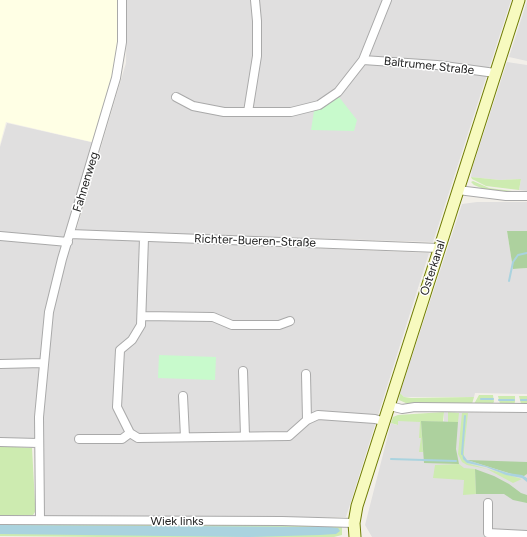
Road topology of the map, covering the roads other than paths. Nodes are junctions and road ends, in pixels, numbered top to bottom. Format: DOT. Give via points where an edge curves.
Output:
graph roads {
  1 [pos="122,0"];
  2 [pos="254,0"];
  3 [pos="387,0"];
  4 [pos="519,0"];
  5 [pos="363,60"];
  6 [pos="495,73"];
  7 [pos="176,97"];
  8 [pos="248,112"];
  9 [pos="458,190"];
  10 [pos="527,196"];
  11 [pos="0,236"];
  12 [pos="69,238"];
  13 [pos="144,238"];
  14 [pos="439,248"];
  15 [pos="142,316"];
  16 [pos="290,321"];
  17 [pos="43,363"];
  18 [pos="0,364"];
  19 [pos="243,371"];
  20 [pos="306,374"];
  21 [pos="184,396"];
  22 [pos="390,406"];
  23 [pos="527,408"];
  24 [pos="307,420"];
  25 [pos="385,422"];
  26 [pos="130,434"];
  27 [pos="245,436"];
  28 [pos="184,437"];
  29 [pos="79,439"];
  30 [pos="0,442"];
  31 [pos="38,443"];
  32 [pos="488,503"];
  33 [pos="0,520"];
  34 [pos="40,520"];
  35 [pos="354,523"];
  36 [pos="527,535"];
  37 [pos="508,536"];
  38 [pos="355,537"];
  1 -- 12 [label="street, Fahnenweg" via="122,42 116,78"];
  2 -- 8 [label="street" via="258,21 257,56"];
  3 -- 5 [label="street, Baltrumer Straße"];
  4 -- 6 [label="main road, Osterkanal"];
  5 -- 6 [label="street, Baltrumer Straße" via="437,65"];
  5 -- 8 [label="street, Baltrumer Straße" via="338,92 319,105 291,112"];
  6 -- 9 [label="main road, Osterkanal"];
  7 -- 8 [label="street, Baltrumer Straße" via="193,106 224,112"];
  9 -- 10 [label="street"];
  9 -- 14 [label="main road, Osterkanal"];
  11 -- 12 [label="street, Richter-Bueren-Straße"];
  12 -- 13 [label="street, Richter-Bueren-Straße"];
  12 -- 17 [label="street, Fahnenweg" via="49,312"];
  13 -- 14 [label="street, Richter-Bueren-Straße"];
  13 -- 15 [label="street"];
  14 -- 22 [label="main road, Osterkanal"];
  15 -- 16 [label="street" via="213,317 232,325 279,325"];
  15 -- 26 [label="street" via="138,332 120,350 117,407"];
  17 -- 18 [label="street"];
  17 -- 31 [label="street, Fahnenweg"];
  19 -- 27 [label="street"];
  20 -- 24 [label="street"];
  21 -- 28 [label="street"];
  22 -- 23 [label="street" via="402,409"];
  22 -- 25 [label="main road, Osterkanal"];
  24 -- 25 [label="street" via="318,415 375,418"];
  24 -- 27 [label="street" via="289,436"];
  25 -- 35 [label="main road, Osterkanal"];
  26 -- 28 [label="street" via="138,438"];
  26 -- 29 [label="street" via="122,439"];
  27 -- 28 [label="street"];
  30 -- 31 [label="street"];
  31 -- 34 [label="street, Fahnenweg"];
  32 -- 37 [label="street" via="488,533"];
  33 -- 34 [label="street, Wiek links"];
  34 -- 35 [label="street, Wiek links"];
  35 -- 38 [label="main road, Osterkanal"];
  36 -- 37 [label="street"];
}
